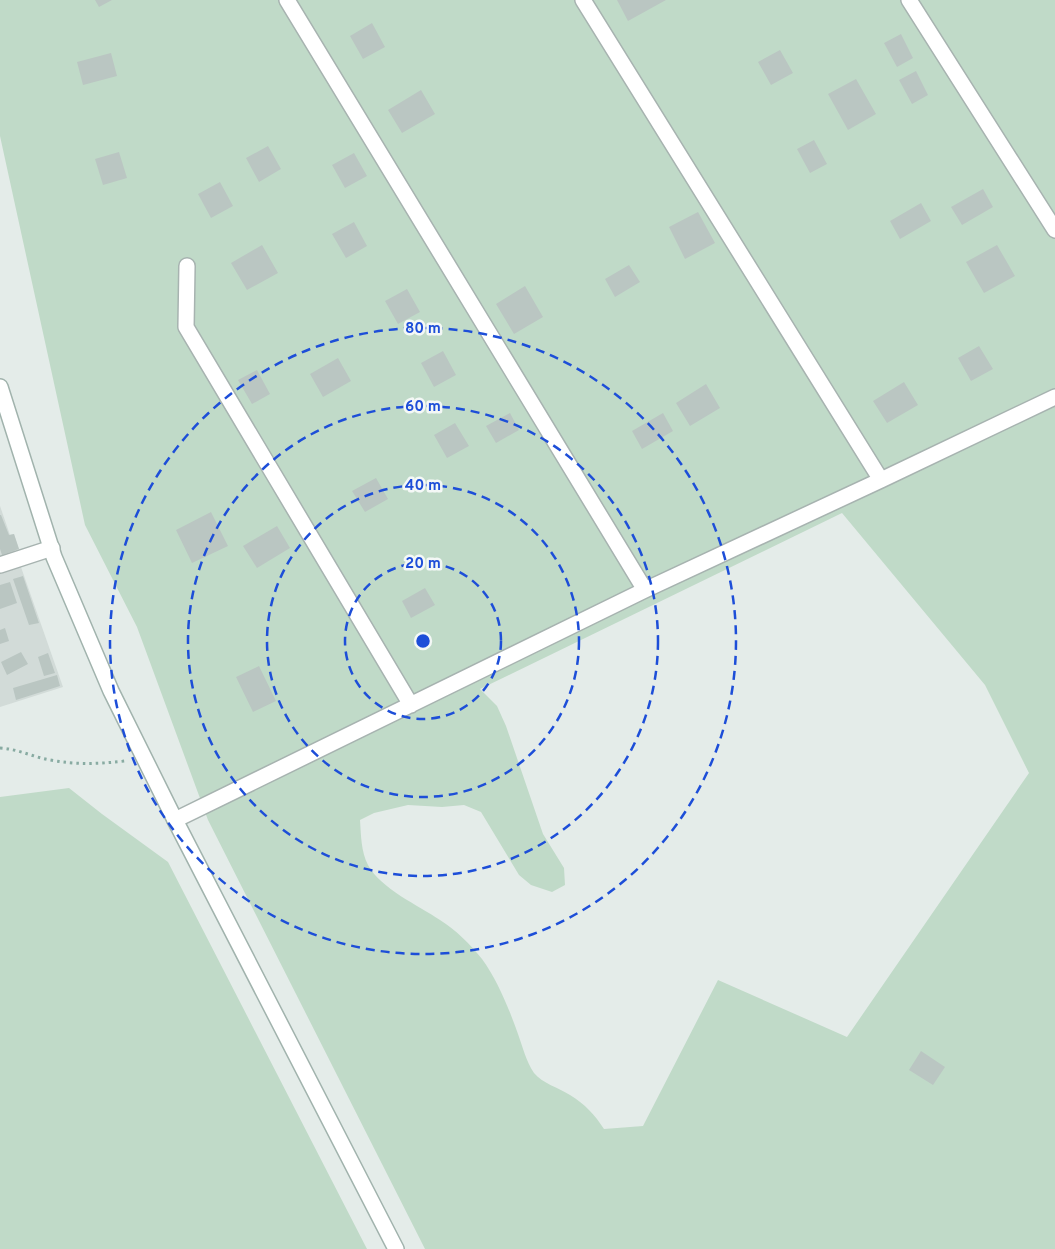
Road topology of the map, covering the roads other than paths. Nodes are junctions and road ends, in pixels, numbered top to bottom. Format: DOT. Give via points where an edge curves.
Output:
graph roads {
  1 [pos="287,0"];
  2 [pos="583,0"];
  3 [pos="909,0"];
  4 [pos="1055,230"];
  5 [pos="187,266"];
  6 [pos="0,387"];
  7 [pos="1055,397"];
  8 [pos="881,480"];
  9 [pos="52,548"];
  10 [pos="0,565"];
  11 [pos="645,590"];
  12 [pos="410,705"];
  13 [pos="175,820"];
  14 [pos="396,1249"];
  1 -- 11 [label="street"];
  2 -- 8 [label="street"];
  3 -- 4 [label="street"];
  5 -- 12 [label="street" via="186,327"];
  6 -- 9 [label="street"];
  7 -- 8 [label="street"];
  8 -- 11 [label="street"];
  9 -- 10 [label="street"];
  9 -- 13 [label="street" via="111,691"];
  11 -- 12 [label="street"];
  12 -- 13 [label="street"];
  13 -- 14 [label="street"];
}
